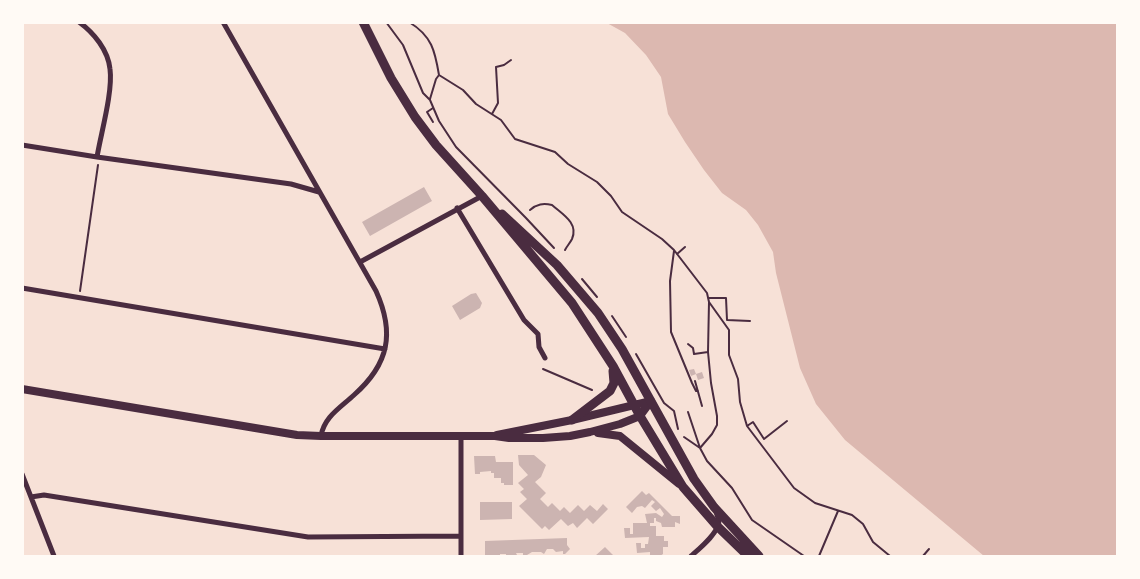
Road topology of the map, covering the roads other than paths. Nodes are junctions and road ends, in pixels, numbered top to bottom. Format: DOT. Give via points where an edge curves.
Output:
graph roads {
  1 [pos="79,22"];
  2 [pos="223,22"];
  3 [pos="362,22"];
  4 [pos="22,145"];
  5 [pos="97,157"];
  6 [pos="319,193"];
  7 [pos="482,196"];
  8 [pos="458,208"];
  9 [pos="360,262"];
  10 [pos="22,288"];
  11 [pos="385,349"];
  12 [pos="545,358"];
  13 [pos="613,366"];
  14 [pos="22,389"];
  15 [pos="651,401"];
  16 [pos="634,405"];
  17 [pos="640,416"];
  18 [pos="572,420"];
  19 [pos="590,432"];
  20 [pos="322,436"];
  21 [pos="461,436"];
  22 [pos="496,436"];
  23 [pos="23,478"];
  24 [pos="683,487"];
  25 [pos="31,497"];
  26 [pos="714,507"];
  27 [pos="718,526"];
  28 [pos="460,536"];
  29 [pos="54,556"];
  30 [pos="461,556"];
  31 [pos="692,556"];
  32 [pos="748,556"];
  33 [pos="759,556"];
  1 -- 5 [label="street" via="102,46 110,68 110,86"];
  2 -- 6 [label="street"];
  3 -- 7 [label="main road" via="390,78 415,117"];
  4 -- 5 [label="street"];
  5 -- 6 [label="street" via="292,184"];
  6 -- 9 [label="street"];
  7 -- 8 [label="street"];
  7 -- 13 [label="main road" via="572,303"];
  7 -- 15 [label="main road" via="557,265 598,313"];
  8 -- 9 [label="street"];
  8 -- 12 [label="street" via="524,320 538,334 539,347"];
  9 -- 11 [label="street" via="383,308 387,329"];
  10 -- 11 [label="street"];
  11 -- 20 [label="street" via="371,378 332,414 322,429"];
  13 -- 16 [label="main road"];
  13 -- 18 [label="main road" via="614,383 610,391"];
  14 -- 20 [label="main road" via="296,435"];
  15 -- 16 [label="main road"];
  15 -- 17 [label="main road"];
  15 -- 26 [label="main road" via="694,479"];
  16 -- 17 [label="main road"];
  16 -- 18 [label="main road"];
  17 -- 19 [label="main road"];
  17 -- 24 [label="main road"];
  18 -- 22 [label="main road"];
  19 -- 22 [label="main road" via="543,438"];
  19 -- 24 [label="main road" via="620,436"];
  20 -- 21 [label="main road"];
  21 -- 22 [label="main road"];
  21 -- 28 [label="street"];
  23 -- 25 [label="street"];
  24 -- 27 [label="main road"];
  25 -- 28 [label="street" via="44,495 308,537"];
  25 -- 29 [label="street"];
  26 -- 27 [label="street"];
  26 -- 33 [label="main road"];
  27 -- 31 [label="street"];
  27 -- 32 [label="main road"];
  28 -- 30 [label="street"];
}
